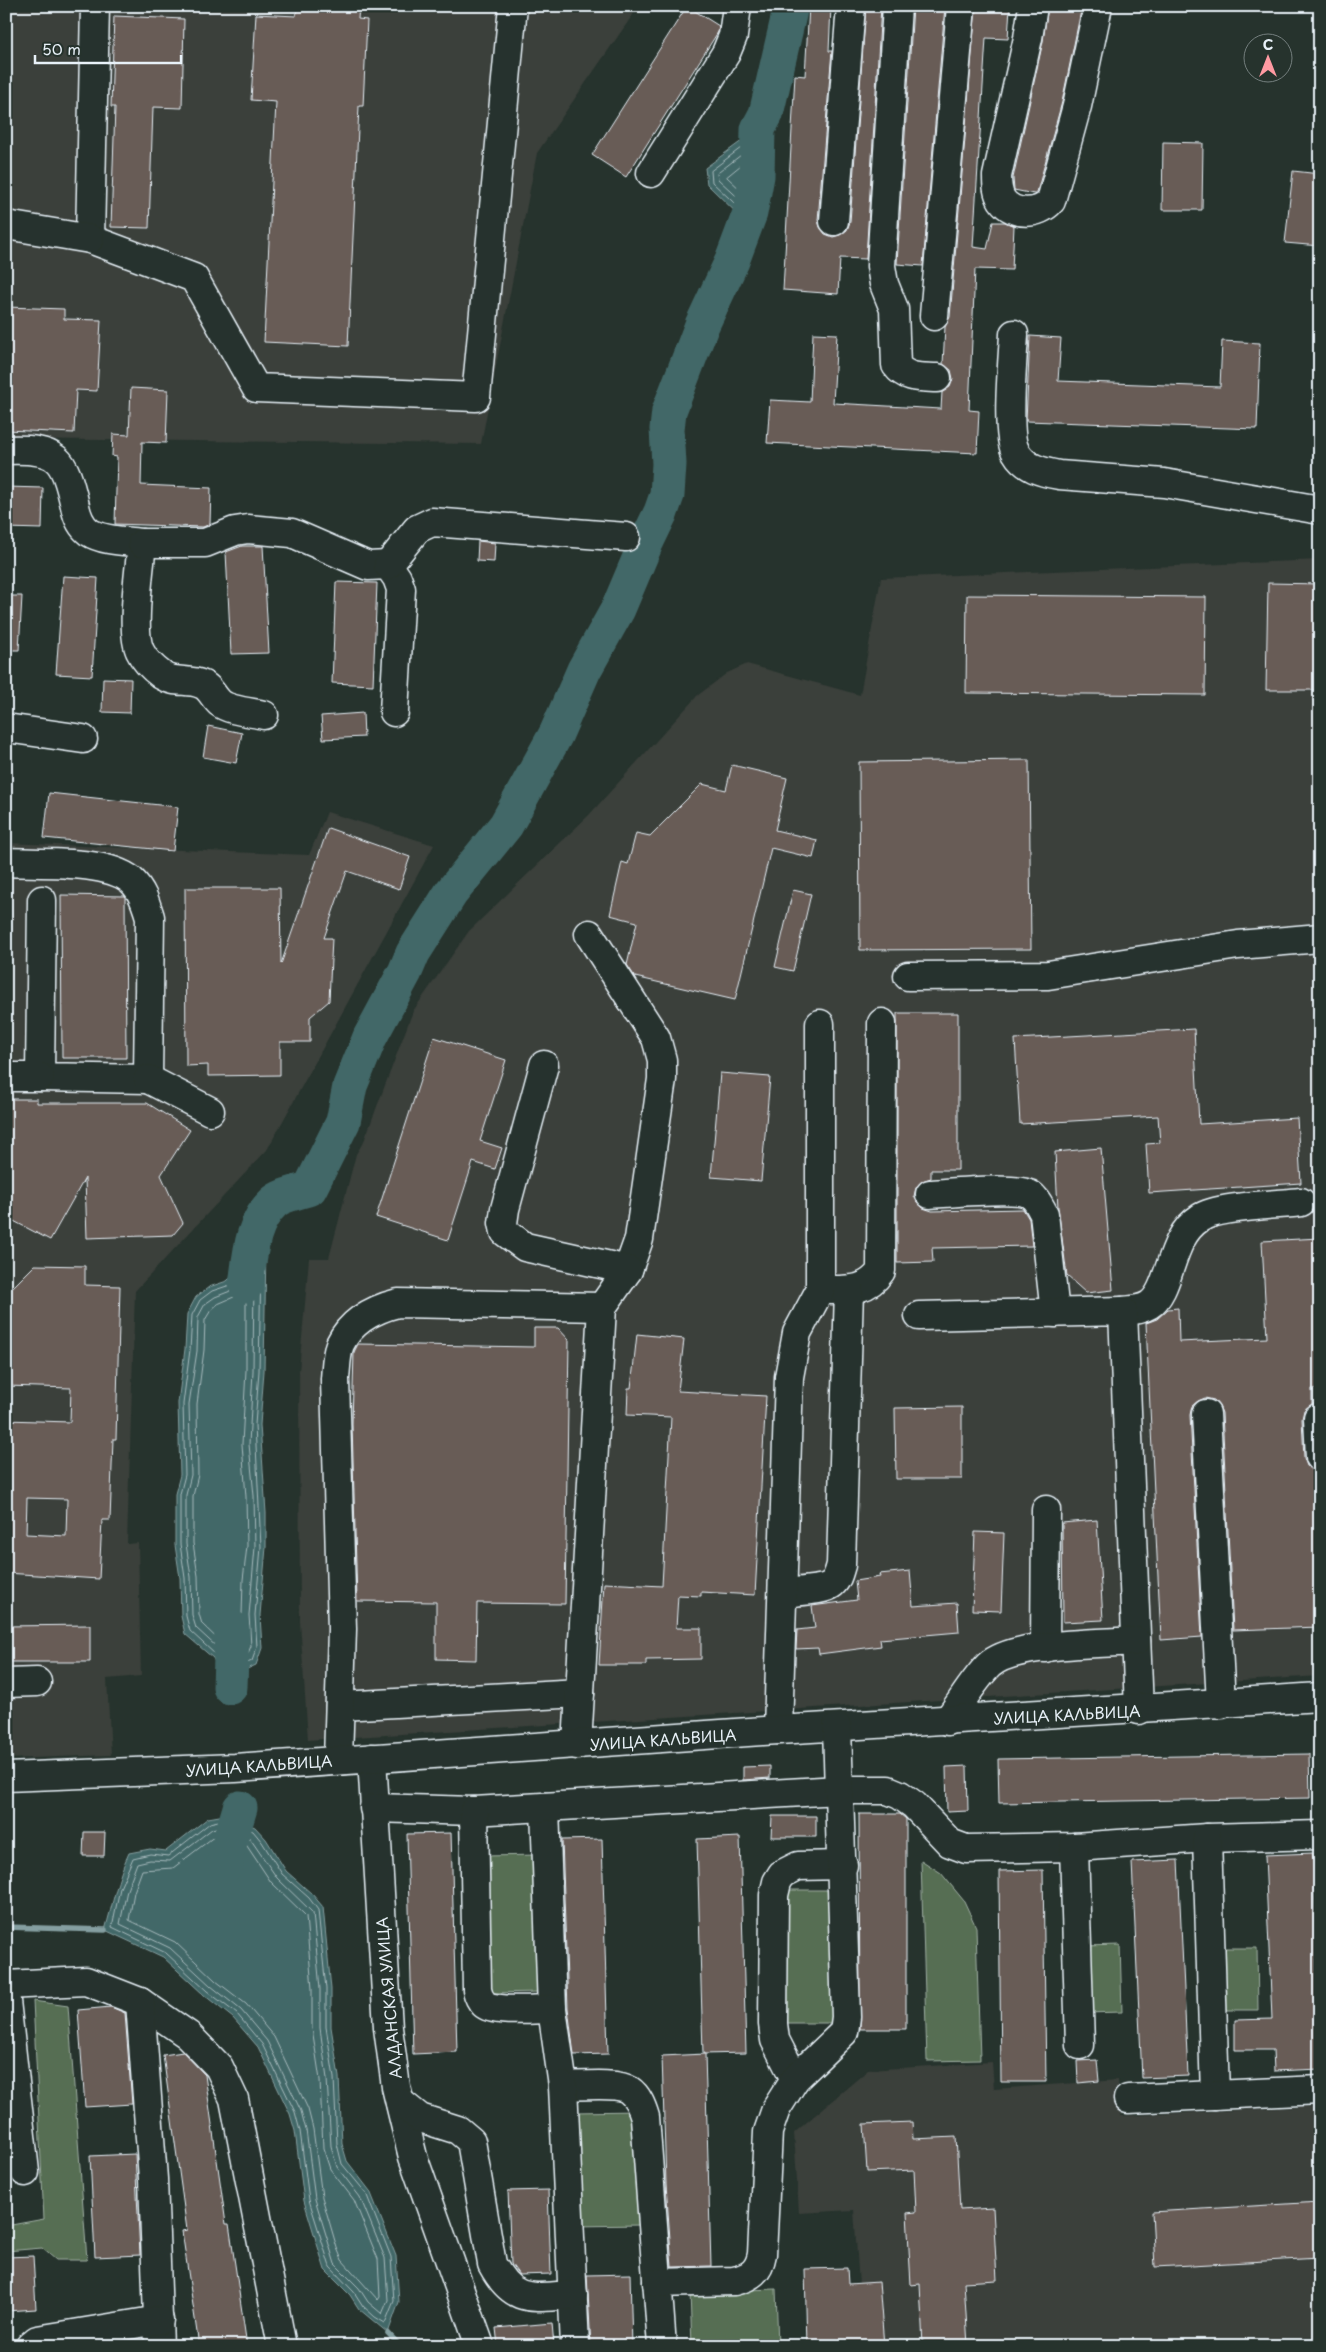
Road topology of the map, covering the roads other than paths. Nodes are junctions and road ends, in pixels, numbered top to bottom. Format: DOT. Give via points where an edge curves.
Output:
graph roads {
  1 [pos="95,6"];
  2 [pos="512,6"];
  3 [pos="737,6"];
  4 [pos="850,6"];
  5 [pos="897,6"];
  6 [pos="961,6"];
  7 [pos="1033,6"];
  8 [pos="1098,6"];
  9 [pos="651,173"];
  10 [pos="834,221"];
  11 [pos="6,225"];
  12 [pos="90,239"];
  13 [pos="934,316"];
  14 [pos="1014,334"];
  15 [pos="937,378"];
  16 [pos="6,450"];
  17 [pos="1320,510"];
  18 [pos="626,537"];
  19 [pos="142,543"];
  20 [pos="388,565"];
  21 [pos="394,712"];
  22 [pos="264,715"];
  23 [pos="6,728"];
  24 [pos="83,738"];
  25 [pos="6,862"];
  26 [pos="42,900"];
  27 [pos="589,934"];
  28 [pos="1320,938"];
  29 [pos="908,976"];
  30 [pos="882,1023"];
  31 [pos="820,1024"];
  32 [pos="544,1065"];
  33 [pos="40,1077"];
  34 [pos="6,1078"];
  35 [pos="148,1079"];
  36 [pos="210,1111"];
  37 [pos="930,1194"];
  38 [pos="1301,1202"];
  39 [pos="628,1270"];
  40 [pos="820,1290"];
  41 [pos="849,1290"];
  42 [pos="602,1307"];
  43 [pos="1123,1311"];
  44 [pos="1055,1313"];
  45 [pos="919,1316"];
  46 [pos="1206,1414"];
  47 [pos="1318,1418"];
  48 [pos="1320,1457"];
  49 [pos="1046,1510"];
  50 [pos="784,1593"];
  51 [pos="1136,1641"];
  52 [pos="1045,1648"];
  53 [pos="37,1682"];
  54 [pos="6,1683"];
  55 [pos="580,1693"];
  56 [pos="1320,1697"];
  57 [pos="1221,1704"];
  58 [pos="340,1706"];
  59 [pos="1139,1710"];
  60 [pos="947,1721"];
  61 [pos="837,1727"];
  62 [pos="778,1730"];
  63 [pos="576,1745"];
  64 [pos="372,1758"];
  65 [pos="338,1760"];
  66 [pos="6,1777"];
  67 [pos="839,1790"];
  68 [pos="545,1807"];
  69 [pos="374,1808"];
  70 [pos="474,1811"];
  71 [pos="1320,1835"];
  72 [pos="1207,1838"];
  73 [pos="1074,1847"];
  74 [pos="843,1865"];
  75 [pos="6,1985"];
  76 [pos="6,2001"];
  77 [pos="140,2002"];
  78 [pos="552,2009"];
  79 [pos="1080,2045"];
  80 [pos="795,2079"];
  81 [pos="563,2086"];
  82 [pos="1320,2090"];
  83 [pos="1215,2095"];
  84 [pos="1128,2099"];
  85 [pos="400,2102"];
  86 [pos="25,2172"];
  87 [pos="657,2283"];
  88 [pos="573,2295"];
  89 [pos="159,2333"];
  90 [pos="30,2346"];
  91 [pos="282,2346"];
  92 [pos="480,2346"];
  93 [pos="575,2346"];
  94 [pos="662,2346"];
  1 -- 12 [label="street"];
  2 -- 12 [label="street" via="476,397 256,388 194,278"];
  3 -- 9 [label="street" via="733,36 726,53"];
  4 -- 10 [label="street"];
  5 -- 15 [label="street" via="881,266 894,309 896,365 908,376"];
  6 -- 13 [label="street"];
  7 -- 8 [label="street" via="997,176 997,188 1004,203 1028,212 1045,208 1051,201 1077,106"];
  11 -- 12 [label="street"];
  14 -- 17 [label="street" via="1011,436 1016,452 1028,466 1059,475 1164,483"];
  16 -- 19 [label="street" via="43,451 55,457 64,468 80,522 88,531 97,536"];
  18 -- 20 [label="street" via="432,522 417,529"];
  19 -- 20 [label="street" via="205,543 248,529 292,533 368,566"];
  19 -- 22 [label="street" via="136,622 137,639 145,658 164,676 201,684 219,703"];
  20 -- 21 [label="street" via="401,589"];
  23 -- 24 [label="street"];
  25 -- 35 [label="street" via="100,867 118,872 132,881 145,899 150,917"];
  26 -- 33 [label="street"];
  27 -- 39 [label="street" via="656,1038 662,1060 640,1239"];
  28 -- 29 [label="street" via="1238,945 1048,975"];
  30 -- 41 [label="street" via="881,1271 865,1287"];
  31 -- 40 [label="street"];
  32 -- 39 [label="street" via="505,1209 505,1232 524,1246"];
  33 -- 34 [label="street"];
  33 -- 35 [label="street"];
  35 -- 36 [label="street"];
  37 -- 44 [label="street" via="1012,1190 1030,1194 1044,1214"];
  38 -- 43 [label="street" via="1214,1212 1200,1217 1178,1243 1159,1294 1140,1310"];
  39 -- 42 [label="street"];
  40 -- 41 [label="street"];
  40 -- 50 [label="street" via="797,1333 789,1377"];
  41 -- 50 [label="street" via="841,1565 832,1584 824,1588"];
  42 -- 55 [label="street"];
  42 -- 58 [label="street" via="398,1303 378,1308 356,1323 340,1345 335,1379 342,1629"];
  43 -- 44 [label="street"];
  43 -- 51 [label="street"];
  44 -- 45 [label="street"];
  46 -- 57 [label="street"];
  47 -- 48 [label="street"];
  49 -- 52 [label="street"];
  50 -- 62 [label="street"];
  51 -- 52 [label="street"];
  51 -- 59 [label="street"];
  52 -- 60 [label="street" via="1005,1655 990,1665"];
  53 -- 54 [label="street"];
  55 -- 58 [label="street"];
  55 -- 63 [label="street"];
  56 -- 57 [label="street, УЛИЦА КАЛЬВИЦА"];
  57 -- 59 [label="street, УЛИЦА КАЛЬВИЦА"];
  58 -- 65 [label="street"];
  59 -- 60 [label="street, УЛИЦА КАЛЬВИЦА"];
  60 -- 61 [label="street, УЛИЦА КАЛЬВИЦА"];
  61 -- 62 [label="street, УЛИЦА КАЛЬВИЦА"];
  61 -- 67 [label="street"];
  62 -- 63 [label="street, УЛИЦА КАЛЬВИЦА"];
  63 -- 64 [label="street, УЛИЦА КАЛЬВИЦА"];
  64 -- 65 [label="street, УЛИЦА КАЛЬВИЦА"];
  64 -- 69 [label="street, АЛДАНСКАЯ УЛИЦА"];
  65 -- 66 [label="street, УЛИЦА КАЛЬВИЦА" via="235,1768"];
  67 -- 68 [label="street"];
  67 -- 73 [label="street" via="888,1790 900,1795 950,1843 966,1849"];
  67 -- 74 [label="street"];
  68 -- 70 [label="street"];
  68 -- 78 [label="street"];
  69 -- 70 [label="street"];
  69 -- 85 [label="street, АЛДАНСКАЯ УЛИЦА" via="388,2028"];
  70 -- 78 [label="street" via="479,1996 485,2005 494,2009"];
  71 -- 72 [label="street"];
  72 -- 73 [label="street"];
  72 -- 83 [label="street"];
  73 -- 79 [label="street"];
  74 -- 80 [label="street" via="846,2025 844,2032"];
  74 -- 80 [label="street" via="789,1868 782,1874 774,1895 773,2024 775,2040"];
  75 -- 77 [label="street" via="86,1981"];
  76 -- 86 [label="street"];
  77 -- 89 [label="street" via="153,2178"];
  77 -- 91 [label="street" via="188,2035 219,2067 234,2099"];
  78 -- 81 [label="street"];
  80 -- 87 [label="street" via="776,2109 768,2132 762,2254 754,2273 734,2280"];
  81 -- 87 [label="street" via="620,2086 630,2090 640,2102 645,2117"];
  81 -- 88 [label="street"];
  82 -- 83 [label="street"];
  83 -- 84 [label="street"];
  85 -- 88 [label="street" via="420,2118 458,2130 471,2141 492,2264 501,2282 512,2291 528,2297"];
  85 -- 92 [label="street, АЛДАНСКАЯ УЛИЦА" via="413,2157"];
  87 -- 94 [label="street"];
  88 -- 93 [label="street"];
  89 -- 90 [label="street" via="37,2340"];
}
